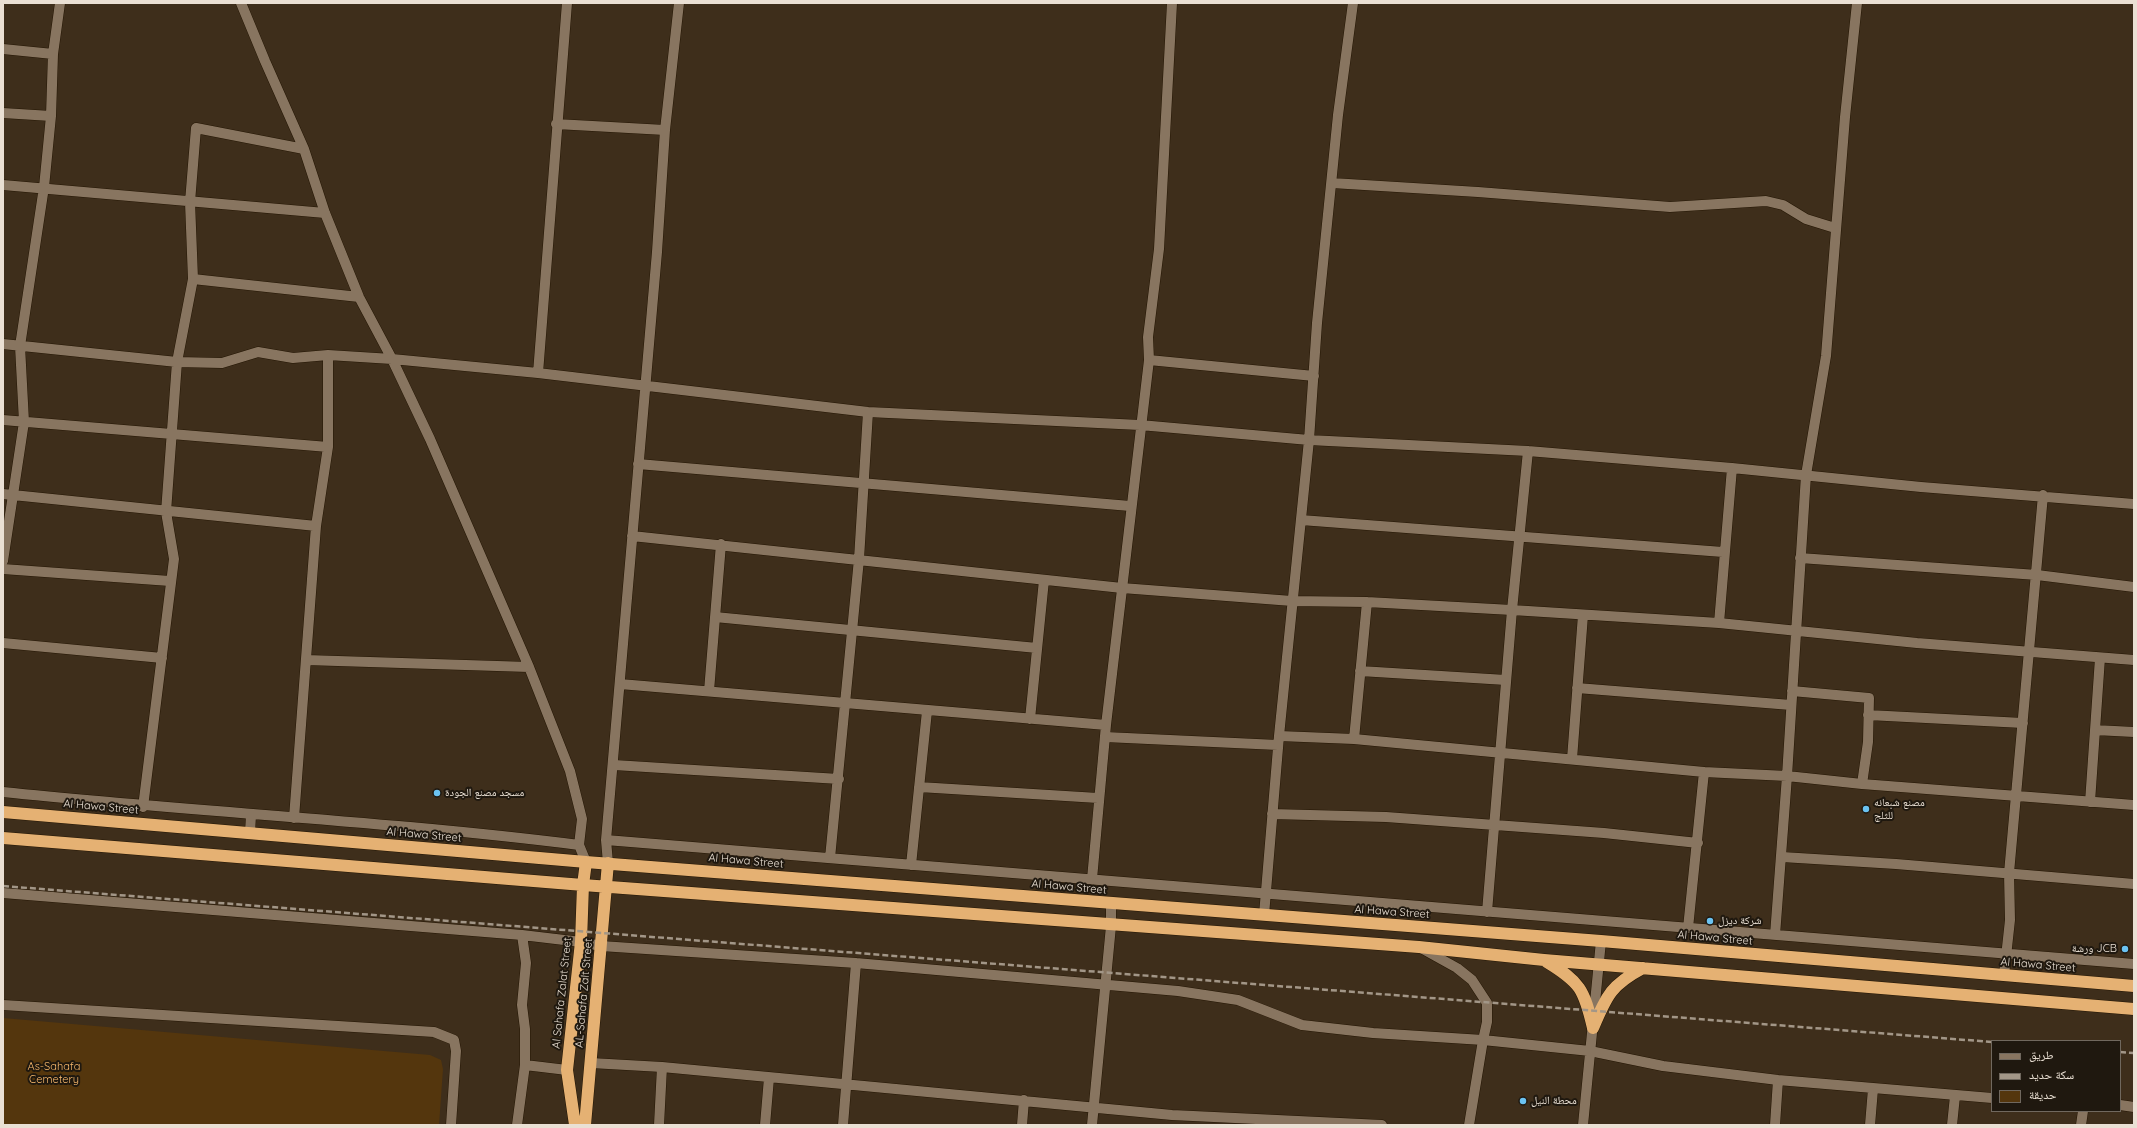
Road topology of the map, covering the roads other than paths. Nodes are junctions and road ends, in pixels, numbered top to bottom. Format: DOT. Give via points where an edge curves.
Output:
graph roads {
  1 [pos="60,3"];
  2 [pos="241,3"];
  3 [pos="566,3"];
  4 [pos="679,3"];
  5 [pos="1172,3"];
  6 [pos="1353,3"];
  7 [pos="1857,3"];
  8 [pos="3,48"];
  9 [pos="53,54"];
  10 [pos="3,113"];
  11 [pos="51,116"];
  12 [pos="556,124"];
  13 [pos="665,130"];
  14 [pos="304,149"];
  15 [pos="1332,183"];
  16 [pos="3,185"];
  17 [pos="44,187"];
  18 [pos="190,202"];
  19 [pos="325,213"];
  20 [pos="1835,228"];
  21 [pos="193,279"];
  22 [pos="359,297"];
  23 [pos="3,344"];
  24 [pos="20,346"];
  25 [pos="328,355"];
  26 [pos="392,359"];
  27 [pos="1149,360"];
  28 [pos="178,362"];
  29 [pos="538,373"];
  30 [pos="1314,376"];
  31 [pos="646,387"];
  32 [pos="868,412"];
  33 [pos="3,420"];
  34 [pos="24,422"];
  35 [pos="1140,425"];
  36 [pos="172,435"];
  37 [pos="1309,440"];
  38 [pos="328,447"];
  39 [pos="1528,451"];
  40 [pos="638,464"];
  41 [pos="1732,468"];
  42 [pos="1806,475"];
  43 [pos="864,484"];
  44 [pos="3,494"];
  45 [pos="14,495"];
  46 [pos="2044,495"];
  47 [pos="2134,504"];
  48 [pos="1130,506"];
  49 [pos="166,512"];
  50 [pos="1302,520"];
  51 [pos="316,526"];
  52 [pos="632,536"];
  53 [pos="1519,536"];
  54 [pos="721,544"];
  55 [pos="1723,552"];
  56 [pos="1800,558"];
  57 [pos="859,559"];
  58 [pos="3,561"];
  59 [pos="3,569"];
  60 [pos="2037,575"];
  61 [pos="1044,580"];
  62 [pos="170,581"];
  63 [pos="2134,587"];
  64 [pos="1122,588"];
  65 [pos="1292,601"];
  66 [pos="1367,602"];
  67 [pos="1512,610"];
  68 [pos="1583,615"];
  69 [pos="715,617"];
  70 [pos="1718,623"];
  71 [pos="853,630"];
  72 [pos="1796,630"];
  73 [pos="3,644"];
  74 [pos="1037,648"];
  75 [pos="2031,653"];
  76 [pos="162,658"];
  77 [pos="2100,658"];
  78 [pos="306,660"];
  79 [pos="2134,660"];
  80 [pos="529,667"];
  81 [pos="1360,671"];
  82 [pos="1506,680"];
  83 [pos="620,684"];
  84 [pos="1577,688"];
  85 [pos="709,691"];
  86 [pos="1792,691"];
  87 [pos="845,704"];
  88 [pos="1791,704"];
  89 [pos="927,711"];
  90 [pos="1868,715"];
  91 [pos="1030,720"];
  92 [pos="2023,723"];
  93 [pos="1106,725"];
  94 [pos="2095,730"];
  95 [pos="2134,732"];
  96 [pos="1105,737"];
  97 [pos="1354,739"];
  98 [pos="1279,740"];
  99 [pos="1500,752"];
  100 [pos="1572,759"];
  101 [pos="614,764"];
  102 [pos="1704,772"];
  103 [pos="1787,776"];
  104 [pos="839,779"];
  105 [pos="1862,784"];
  106 [pos="919,787"];
  107 [pos="3,792"];
  108 [pos="2016,795"];
  109 [pos="1098,798"];
  110 [pos="2090,802"];
  111 [pos="2134,805"];
  112 [pos="143,806"];
  113 [pos="3,812"];
  114 [pos="1272,814"];
  115 [pos="251,815"];
  116 [pos="294,818"];
  117 [pos="1493,824"];
  118 [pos="250,833"];
  119 [pos="3,838"];
  120 [pos="606,840"];
  121 [pos="1698,842"];
  122 [pos="579,845"];
  123 [pos="1782,857"];
  124 [pos="830,858"];
  125 [pos="586,862"];
  126 [pos="608,863"];
  127 [pos="911,865"];
  128 [pos="2009,873"];
  129 [pos="1092,879"];
  130 [pos="2134,884"];
  131 [pos="583,886"];
  132 [pos="606,887"];
  133 [pos="3,893"];
  134 [pos="1265,894"];
  135 [pos="1111,903"];
  136 [pos="1487,912"];
  137 [pos="1264,915"];
  138 [pos="1111,926"];
  139 [pos="1688,928"];
  140 [pos="522,935"];
  141 [pos="1775,935"];
  142 [pos="1601,941"];
  143 [pos="581,942"];
  144 [pos="600,946"];
  145 [pos="1419,947"];
  146 [pos="2007,954"];
  147 [pos="1544,960"];
  148 [pos="856,963"];
  149 [pos="1598,964"];
  150 [pos="2134,964"];
  151 [pos="1643,968"];
  152 [pos="2004,975"];
  153 [pos="1104,984"];
  154 [pos="2134,986"];
  155 [pos="3,1005"];
  156 [pos="2134,1009"];
  157 [pos="1593,1028"];
  158 [pos="1482,1040"];
  159 [pos="1590,1051"];
  160 [pos="591,1063"];
  161 [pos="525,1065"];
  162 [pos="662,1067"];
  163 [pos="567,1070"];
  164 [pos="769,1078"];
  165 [pos="1778,1080"];
  166 [pos="846,1084"];
  167 [pos="1873,1089"];
  168 [pos="1955,1096"];
  169 [pos="1991,1098"];
  170 [pos="1024,1100"];
  171 [pos="2121,1105"];
  172 [pos="2134,1107"];
  173 [pos="1093,1108"];
  174 [pos="2083,1112"];
  175 [pos="1262,1121"];
  176 [pos="1339,1124"];
  177 [pos="451,1125"];
  178 [pos="517,1125"];
  179 [pos="576,1125"];
  180 [pos="585,1125"];
  181 [pos="659,1125"];
  182 [pos="765,1125"];
  183 [pos="843,1125"];
  184 [pos="1022,1125"];
  185 [pos="1092,1125"];
  186 [pos="1382,1125"];
  187 [pos="1469,1125"];
  188 [pos="1583,1125"];
  189 [pos="1775,1125"];
  190 [pos="1870,1125"];
  191 [pos="1952,1125"];
  192 [pos="2081,1125"];
  1 -- 9 [label="street"];
  2 -- 14 [label="street"];
  3 -- 12 [label="street"];
  4 -- 13 [label="street"];
  5 -- 27 [label="street" via="1159,249 1148,337"];
  6 -- 15 [label="street"];
  7 -- 20 [label="street"];
  8 -- 9 [label="street"];
  9 -- 11 [label="street"];
  10 -- 11 [label="street"];
  11 -- 17 [label="street"];
  12 -- 13 [label="street"];
  12 -- 29 [label="street"];
  13 -- 31 [label="street"];
  14 -- 18 [label="street" via="196,128"];
  14 -- 19 [label="street"];
  15 -- 20 [label="street" via="1670,207 1766,201 1783,204 1806,219"];
  15 -- 30 [label="street"];
  16 -- 17 [label="street"];
  17 -- 18 [label="street"];
  17 -- 24 [label="street"];
  18 -- 19 [label="street"];
  18 -- 21 [label="street"];
  19 -- 22 [label="street"];
  20 -- 42 [label="street" via="1826,356"];
  21 -- 22 [label="street"];
  21 -- 28 [label="street"];
  22 -- 26 [label="street"];
  23 -- 24 [label="street"];
  24 -- 28 [label="street"];
  24 -- 34 [label="street"];
  25 -- 26 [label="street"];
  25 -- 28 [label="street" via="293,358 258,352 222,363"];
  25 -- 38 [label="street"];
  26 -- 29 [label="street"];
  26 -- 80 [label="street" via="430,439"];
  27 -- 30 [label="street"];
  27 -- 35 [label="street"];
  28 -- 36 [label="street"];
  29 -- 31 [label="street"];
  30 -- 37 [label="street"];
  31 -- 32 [label="street"];
  31 -- 40 [label="street"];
  32 -- 35 [label="street"];
  32 -- 43 [label="street"];
  33 -- 34 [label="street"];
  34 -- 36 [label="street"];
  34 -- 45 [label="street"];
  35 -- 37 [label="street"];
  35 -- 48 [label="street"];
  36 -- 38 [label="street"];
  36 -- 49 [label="street"];
  37 -- 39 [label="street"];
  37 -- 50 [label="street"];
  38 -- 51 [label="street"];
  39 -- 41 [label="street"];
  39 -- 53 [label="street"];
  40 -- 43 [label="street"];
  40 -- 52 [label="street"];
  41 -- 42 [label="street"];
  41 -- 55 [label="street"];
  42 -- 46 [label="street" via="1921,487"];
  42 -- 56 [label="street"];
  43 -- 48 [label="street"];
  43 -- 57 [label="street"];
  44 -- 45 [label="street"];
  45 -- 49 [label="street"];
  45 -- 58 [label="street"];
  46 -- 47 [label="street"];
  46 -- 60 [label="street"];
  48 -- 64 [label="street"];
  49 -- 51 [label="street"];
  49 -- 62 [label="street" via="174,559"];
  50 -- 53 [label="street"];
  50 -- 65 [label="street"];
  51 -- 78 [label="street"];
  52 -- 54 [label="street"];
  52 -- 83 [label="street"];
  53 -- 55 [label="street"];
  53 -- 67 [label="street"];
  54 -- 57 [label="street"];
  54 -- 69 [label="street"];
  55 -- 70 [label="street"];
  56 -- 60 [label="street"];
  56 -- 72 [label="street"];
  57 -- 61 [label="street"];
  57 -- 71 [label="street"];
  59 -- 62 [label="street"];
  60 -- 63 [label="street"];
  60 -- 75 [label="street"];
  61 -- 64 [label="street"];
  61 -- 74 [label="street"];
  62 -- 76 [label="street"];
  64 -- 65 [label="street"];
  64 -- 93 [label="street"];
  65 -- 66 [label="street"];
  65 -- 98 [label="street"];
  66 -- 67 [label="street"];
  66 -- 81 [label="street"];
  67 -- 68 [label="street"];
  67 -- 82 [label="street"];
  68 -- 70 [label="street"];
  68 -- 84 [label="street"];
  69 -- 71 [label="street"];
  69 -- 85 [label="street"];
  70 -- 72 [label="street"];
  71 -- 74 [label="street"];
  71 -- 87 [label="street"];
  72 -- 75 [label="street"];
  72 -- 86 [label="street"];
  73 -- 76 [label="street"];
  74 -- 91 [label="street"];
  75 -- 77 [label="street"];
  75 -- 92 [label="street"];
  76 -- 112 [label="street"];
  77 -- 79 [label="street"];
  77 -- 94 [label="street"];
  78 -- 80 [label="street"];
  78 -- 116 [label="street"];
  80 -- 122 [label="street" via="570,771 582,819"];
  81 -- 82 [label="street"];
  81 -- 97 [label="street"];
  82 -- 99 [label="street"];
  83 -- 85 [label="street"];
  83 -- 101 [label="street"];
  84 -- 88 [label="street"];
  84 -- 100 [label="street"];
  85 -- 87 [label="street"];
  86 -- 88 [label="street"];
  86 -- 90 [label="street" via="1869,698"];
  87 -- 89 [label="street"];
  87 -- 104 [label="street"];
  88 -- 103 [label="street"];
  89 -- 91 [label="street"];
  89 -- 106 [label="street"];
  90 -- 92 [label="street"];
  90 -- 105 [label="street" via="1868,742"];
  91 -- 93 [label="street"];
  92 -- 108 [label="street"];
  93 -- 96 [label="street"];
  94 -- 95 [label="street"];
  94 -- 110 [label="street"];
  96 -- 98 [label="street"];
  96 -- 109 [label="street"];
  97 -- 98 [label="street"];
  97 -- 99 [label="street"];
  98 -- 114 [label="street"];
  99 -- 100 [label="street"];
  99 -- 117 [label="street"];
  100 -- 102 [label="street"];
  101 -- 104 [label="street"];
  101 -- 120 [label="street"];
  102 -- 103 [label="street"];
  102 -- 121 [label="street"];
  103 -- 105 [label="street"];
  103 -- 123 [label="street"];
  104 -- 124 [label="street"];
  105 -- 108 [label="street"];
  106 -- 109 [label="street"];
  106 -- 127 [label="street"];
  107 -- 112 [label="street"];
  108 -- 110 [label="street"];
  108 -- 128 [label="street"];
  109 -- 129 [label="street"];
  110 -- 111 [label="street"];
  112 -- 115 [label="street"];
  113 -- 118 [label="highway, Al Hawa Street"];
  114 -- 117 [label="street" via="1386,817"];
  114 -- 134 [label="street"];
  115 -- 116 [label="street"];
  115 -- 118 [label="street"];
  116 -- 122 [label="street" via="517,837"];
  117 -- 121 [label="street"];
  117 -- 136 [label="street"];
  118 -- 125 [label="highway, Al Hawa Street"];
  119 -- 131 [label="highway"];
  120 -- 124 [label="street"];
  120 -- 126 [label="street"];
  121 -- 139 [label="street"];
  122 -- 125 [label="street"];
  123 -- 128 [label="street"];
  123 -- 141 [label="street"];
  124 -- 127 [label="street"];
  125 -- 126 [label="highway, Al Hawa Street"];
  125 -- 131 [label="highway, Al Sahafa Zalat Street"];
  126 -- 132 [label="highway, AL-Sahafa Zalt Street"];
  126 -- 135 [label="highway, Al Hawa Street"];
  127 -- 129 [label="street"];
  128 -- 130 [label="street"];
  128 -- 146 [label="street" via="2010,920"];
  129 -- 134 [label="street"];
  131 -- 132 [label="highway"];
  131 -- 143 [label="highway, Al Sahafa Zalat Street"];
  132 -- 138 [label="highway"];
  132 -- 144 [label="highway, AL-Sahafa Zalt Street"];
  133 -- 140 [label="street"];
  134 -- 136 [label="street"];
  134 -- 137 [label="street"];
  135 -- 137 [label="highway, Al Hawa Street"];
  135 -- 138 [label="street"];
  136 -- 139 [label="street"];
  137 -- 142 [label="highway, Al Hawa Street"];
  138 -- 145 [label="highway"];
  138 -- 153 [label="street"];
  139 -- 141 [label="street"];
  140 -- 143 [label="street"];
  140 -- 161 [label="street" via="526,963 522,1005"];
  141 -- 146 [label="street"];
  142 -- 149 [label="street"];
  142 -- 152 [label="highway, Al Hawa Street"];
  143 -- 144 [label="street"];
  143 -- 163 [label="highway, Al Sahafa Zalat Street"];
  144 -- 148 [label="street"];
  144 -- 160 [label="highway, AL-Sahafa Zalt Street"];
  145 -- 147 [label="highway"];
  145 -- 158 [label="street" via="1457,968 1483,993 1487,1003 1487,1022"];
  146 -- 150 [label="street"];
  146 -- 152 [label="street"];
  147 -- 149 [label="highway"];
  147 -- 157 [label="highway" via="1566,973 1580,987"];
  148 -- 153 [label="street"];
  148 -- 166 [label="street"];
  149 -- 151 [label="highway"];
  149 -- 157 [label="street"];
  151 -- 156 [label="highway"];
  151 -- 157 [label="highway" via="1614,988"];
  152 -- 154 [label="highway, Al Hawa Street"];
  153 -- 158 [label="street" via="1238,1000 1302,1025 1373,1033"];
  153 -- 173 [label="street"];
  155 -- 177 [label="street" via="434,1032 454,1040 456,1051"];
  157 -- 159 [label="street"];
  158 -- 159 [label="street"];
  158 -- 187 [label="street"];
  159 -- 165 [label="street" via="1663,1066"];
  159 -- 188 [label="street"];
  160 -- 162 [label="street"];
  160 -- 180 [label="highway, AL-Sahafa Zalt Street"];
  161 -- 163 [label="street"];
  161 -- 178 [label="street"];
  162 -- 164 [label="street"];
  162 -- 181 [label="street"];
  163 -- 179 [label="highway, Al Sahafa Zalat Street"];
  164 -- 166 [label="street"];
  164 -- 182 [label="street"];
  165 -- 167 [label="street"];
  165 -- 189 [label="street"];
  166 -- 170 [label="street"];
  166 -- 183 [label="street"];
  167 -- 168 [label="street"];
  167 -- 190 [label="street"];
  168 -- 169 [label="street"];
  168 -- 191 [label="street"];
  170 -- 173 [label="street"];
  170 -- 184 [label="street"];
  171 -- 172 [label="street"];
  173 -- 175 [label="street"];
  173 -- 185 [label="street"];
  174 -- 192 [label="street"];
  175 -- 176 [label="street"];
  176 -- 186 [label="street"];
}
